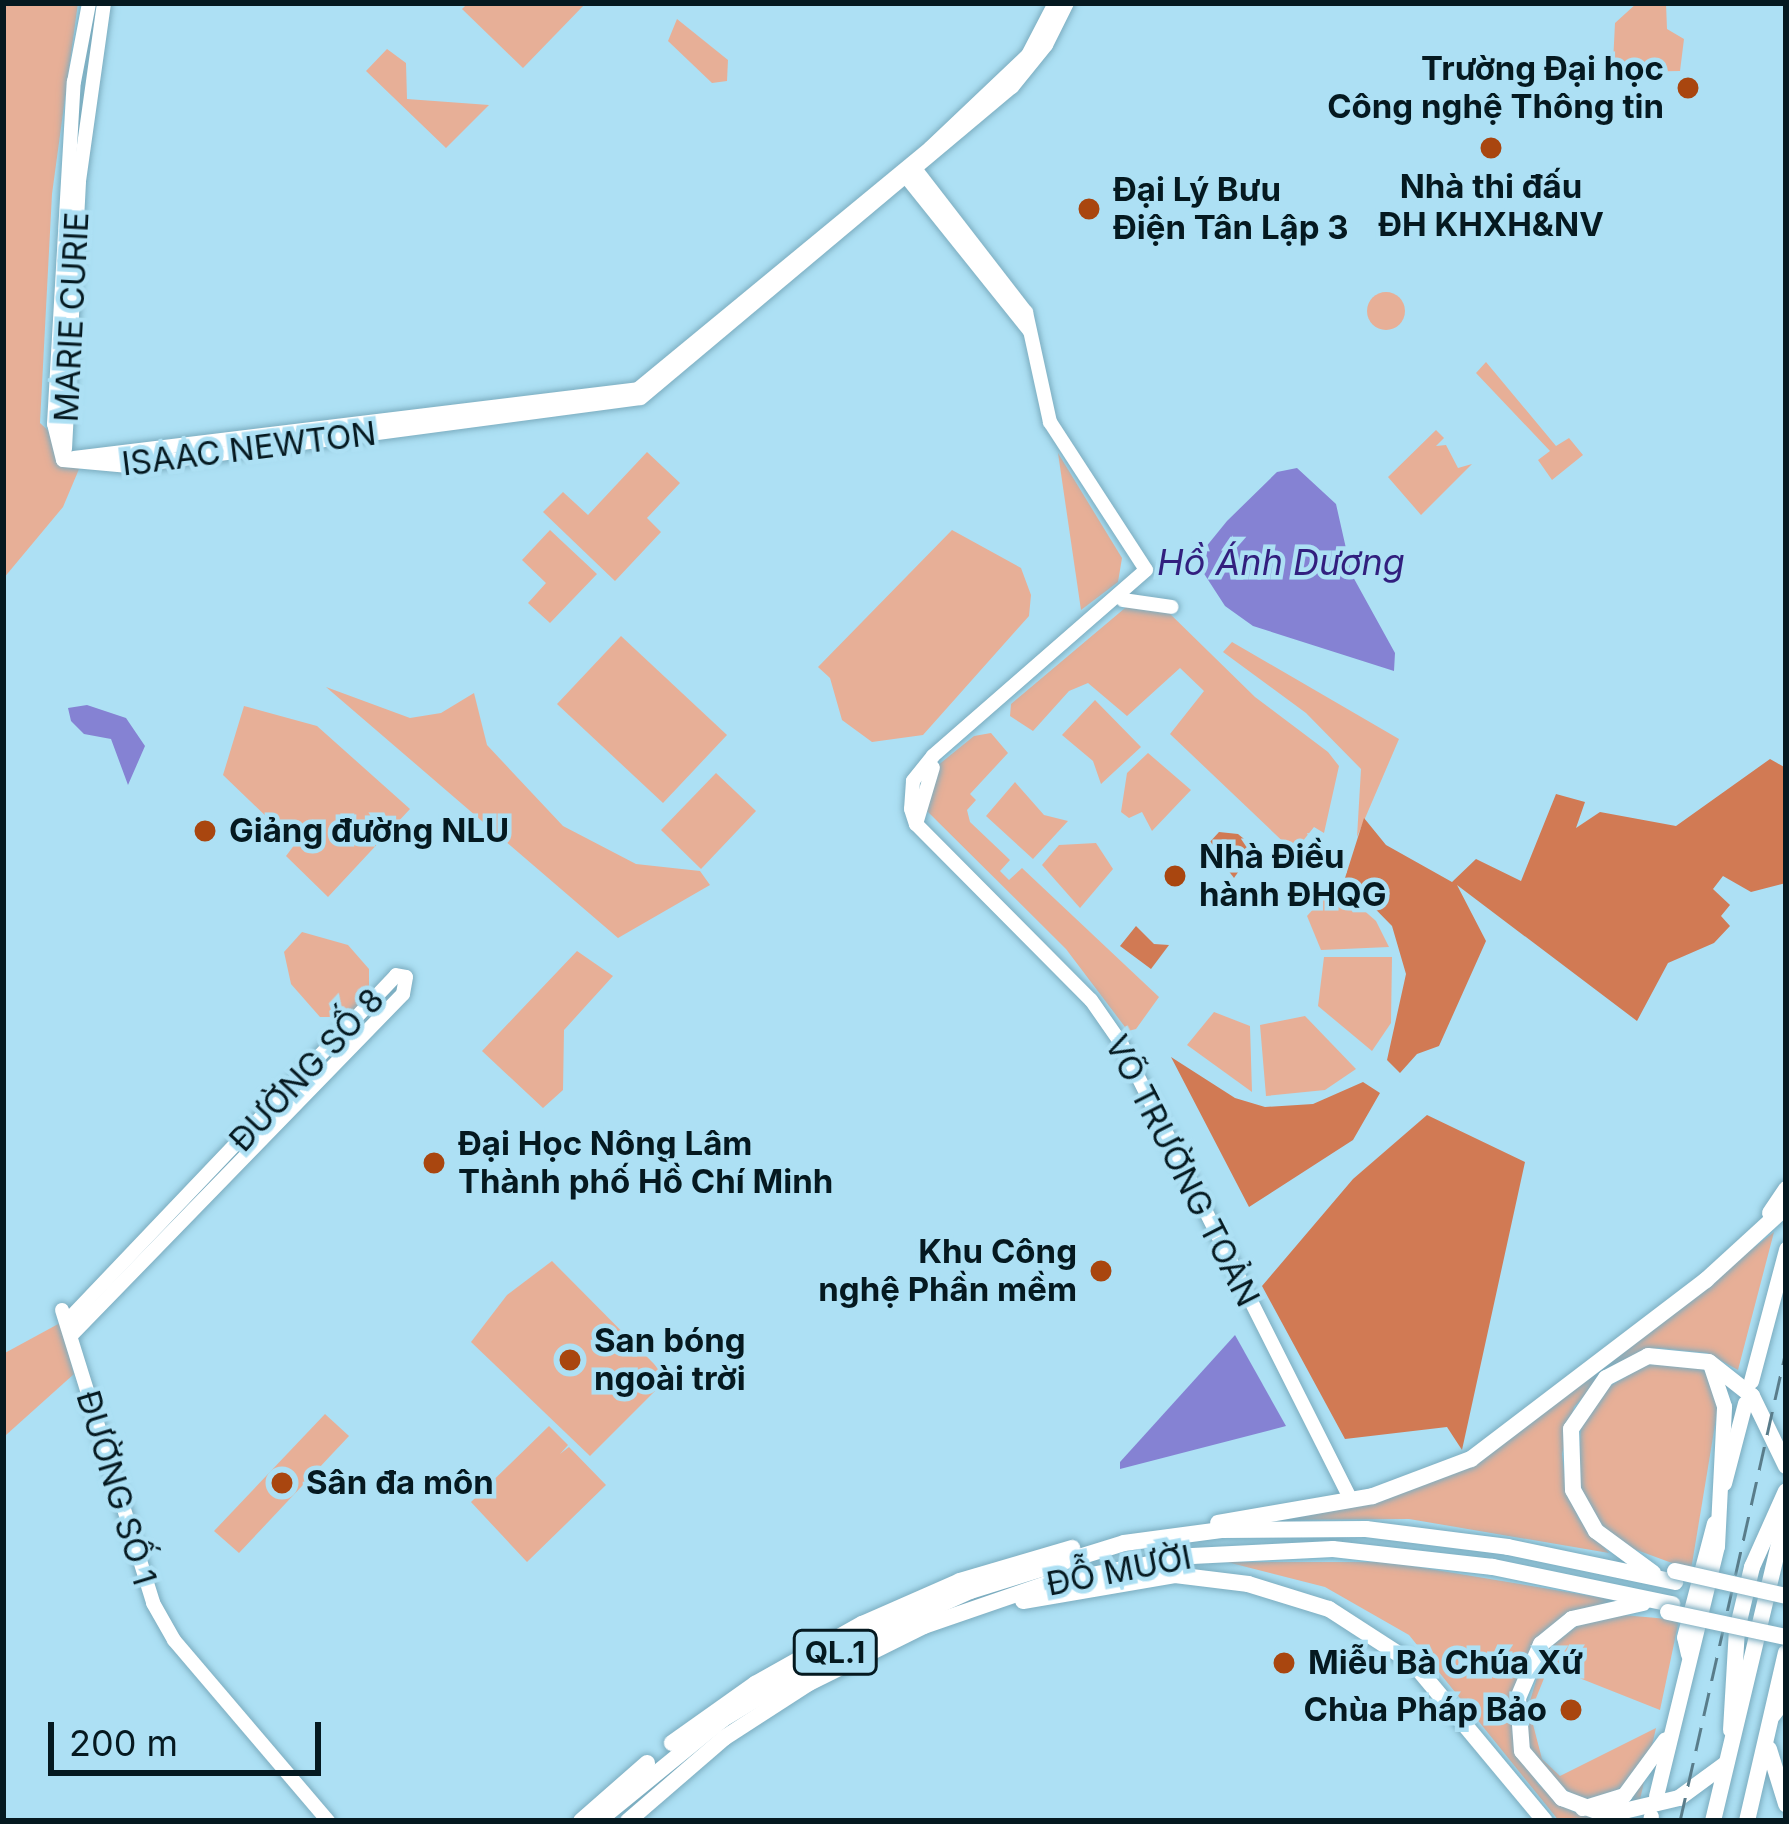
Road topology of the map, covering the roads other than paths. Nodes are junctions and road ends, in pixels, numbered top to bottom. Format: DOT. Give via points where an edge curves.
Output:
graph roads {
  1 [pos="89,3"];
  2 [pos="104,3"];
  3 [pos="1055,3"];
  4 [pos="1066,3"];
  5 [pos="909,171"];
  6 [pos="63,460"];
  7 [pos="1146,570"];
  8 [pos="1123,600"];
  9 [pos="1172,608"];
  10 [pos="1079,632"];
  11 [pos="236,1159"];
  12 [pos="1786,1189"];
  13 [pos="1786,1207"];
  14 [pos="1753,1239"];
  15 [pos="1786,1249"];
  16 [pos="67,1322"];
  17 [pos="1709,1361"];
  18 [pos="1751,1382"];
  19 [pos="1745,1402"];
  20 [pos="1786,1466"];
  21 [pos="1786,1491"];
  22 [pos="1350,1497"];
  23 [pos="1786,1514"];
  24 [pos="1213,1524"];
  25 [pos="1713,1526"];
  26 [pos="1171,1535"];
  27 [pos="1108,1548"];
  28 [pos="1192,1556"];
  29 [pos="1639,1564"];
  30 [pos="1672,1578"];
  31 [pos="1786,1596"];
  32 [pos="1666,1606"];
  33 [pos="1786,1606"];
  34 [pos="924,1626"];
  35 [pos="1786,1627"];
  36 [pos="1786,1636"];
  37 [pos="893,1649"];
  38 [pos="1786,1652"];
  39 [pos="1786,1698"];
  40 [pos="1773,1715"];
  41 [pos="1670,1732"];
  42 [pos="1730,1737"];
  43 [pos="1768,1737"];
  44 [pos="1724,1765"];
  45 [pos="1656,1796"];
  46 [pos="1785,1803"];
  47 [pos="1582,1808"];
  48 [pos="328,1821"];
  49 [pos="581,1821"];
  50 [pos="598,1821"];
  51 [pos="628,1821"];
  52 [pos="641,1821"];
  53 [pos="1549,1821"];
  54 [pos="1713,1821"];
  55 [pos="1747,1821"];
  1 -- 6 [label="street, MARIE CURIE" via="74,82 54,424"];
  2 -- 6 [label="street, MARIE CURIE" via="79,182"];
  3 -- 5 [label="street, ISAAC NEWTON" via="1028,55"];
  4 -- 5 [label="street, ISAAC NEWTON" via="1035,62"];
  5 -- 6 [label="street, ISAAC NEWTON" via="631,392"];
  5 -- 7 [label="street" via="1029,330 1050,422"];
  7 -- 8 [label="street, VÕ TRƯỜNG TOẢN"];
  7 -- 10 [label="street, VÕ TRƯỜNG TOẢN"];
  8 -- 9 [label="street"];
  8 -- 10 [label="street, VÕ TRƯỜNG TOẢN"];
  10 -- 22 [label="street, VÕ TRƯỜNG TOẢN" via="929,771 916,824 1090,1000 1121,1043"];
  11 -- 11 [label="street, ĐƯỜNG SỐ 8" via="409,988 406,977 396,975"];
  11 -- 16 [label="street, ĐƯỜNG SỐ 8"];
  12 -- 14 [label="main road"];
  13 -- 14 [label="main road, QL.1"];
  14 -- 22 [label="main road, QL.1" via="1472,1459"];
  15 -- 18 [label="main road"];
  16 -- 48 [label="street, ĐƯỜNG SỐ 1" via="153,1604"];
  17 -- 20 [label="main road" via="1765,1414"];
  17 -- 25 [label="main road" via="1724,1406"];
  17 -- 29 [label="main road" via="1679,1353 1626,1364 1587,1398 1571,1430 1570,1478 1582,1512"];
  19 -- 25 [label="main road"];
  21 -- 42 [label="main road" via="1752,1567 1733,1648"];
  22 -- 24 [label="main road, QL.1"];
  23 -- 42 [label="main road"];
  24 -- 26 [label="main road, QL.1"];
  24 -- 29 [label="main road, ĐỖ MƯỜI / QL.1" via="1382,1524"];
  25 -- 41 [label="main road" via="1717,1546"];
  26 -- 27 [label="main road, ĐỖ MƯỜI / QL.1"];
  26 -- 30 [label="main road, ĐỖ MƯỜI / QL.1" via="1366,1529"];
  27 -- 49 [label="main road, ĐỖ MƯỜI / QL.1" via="1081,1545 995,1569 862,1624 725,1703"];
  27 -- 50 [label="main road, ĐỖ MƯỜI / QL.1" via="970,1591 829,1655 723,1719"];
  28 -- 32 [label="main road, ĐỖ MƯỜI / QL.1" via="1388,1552"];
  28 -- 34 [label="main road, ĐỖ MƯỜI / QL.1" via="1049,1582"];
  28 -- 53 [label="main road" via="1317,1593 1393,1636 1445,1685"];
  29 -- 30 [label="main road, ĐỖ MƯỜI / QL.1"];
  30 -- 31 [label="main road, QL.1, bridge"];
  30 -- 33 [label="main road, QL.1"];
  32 -- 35 [label="main road, QL.1, bridge"];
  32 -- 36 [label="main road, QL.1, bridge"];
  32 -- 47 [label="main road, QL.1" via="1631,1605 1561,1626 1533,1655 1522,1683 1522,1751 1548,1787"];
  34 -- 37 [label="main road"];
  34 -- 51 [label="main road, ĐỖ MƯỜI / QL.1" via="770,1707"];
  37 -- 52 [label="main road, ĐỖ MƯỜI / QL.1" via="757,1726"];
  37 -- 53 [label="main road, ĐỖ MƯỜI / QL.1" via="1052,1594 1137,1578 1203,1577 1300,1597 1388,1643 1438,1688"];
  38 -- 40 [label="main road"];
  39 -- 40 [label="main road"];
  40 -- 43 [label="main road"];
  41 -- 45 [label="main road"];
  41 -- 47 [label="main road" via="1624,1795"];
  42 -- 44 [label="main road"];
  43 -- 46 [label="main road"];
  43 -- 55 [label="main road"];
  44 -- 47 [label="main road" via="1643,1812"];
  44 -- 54 [label="main road"];
}
